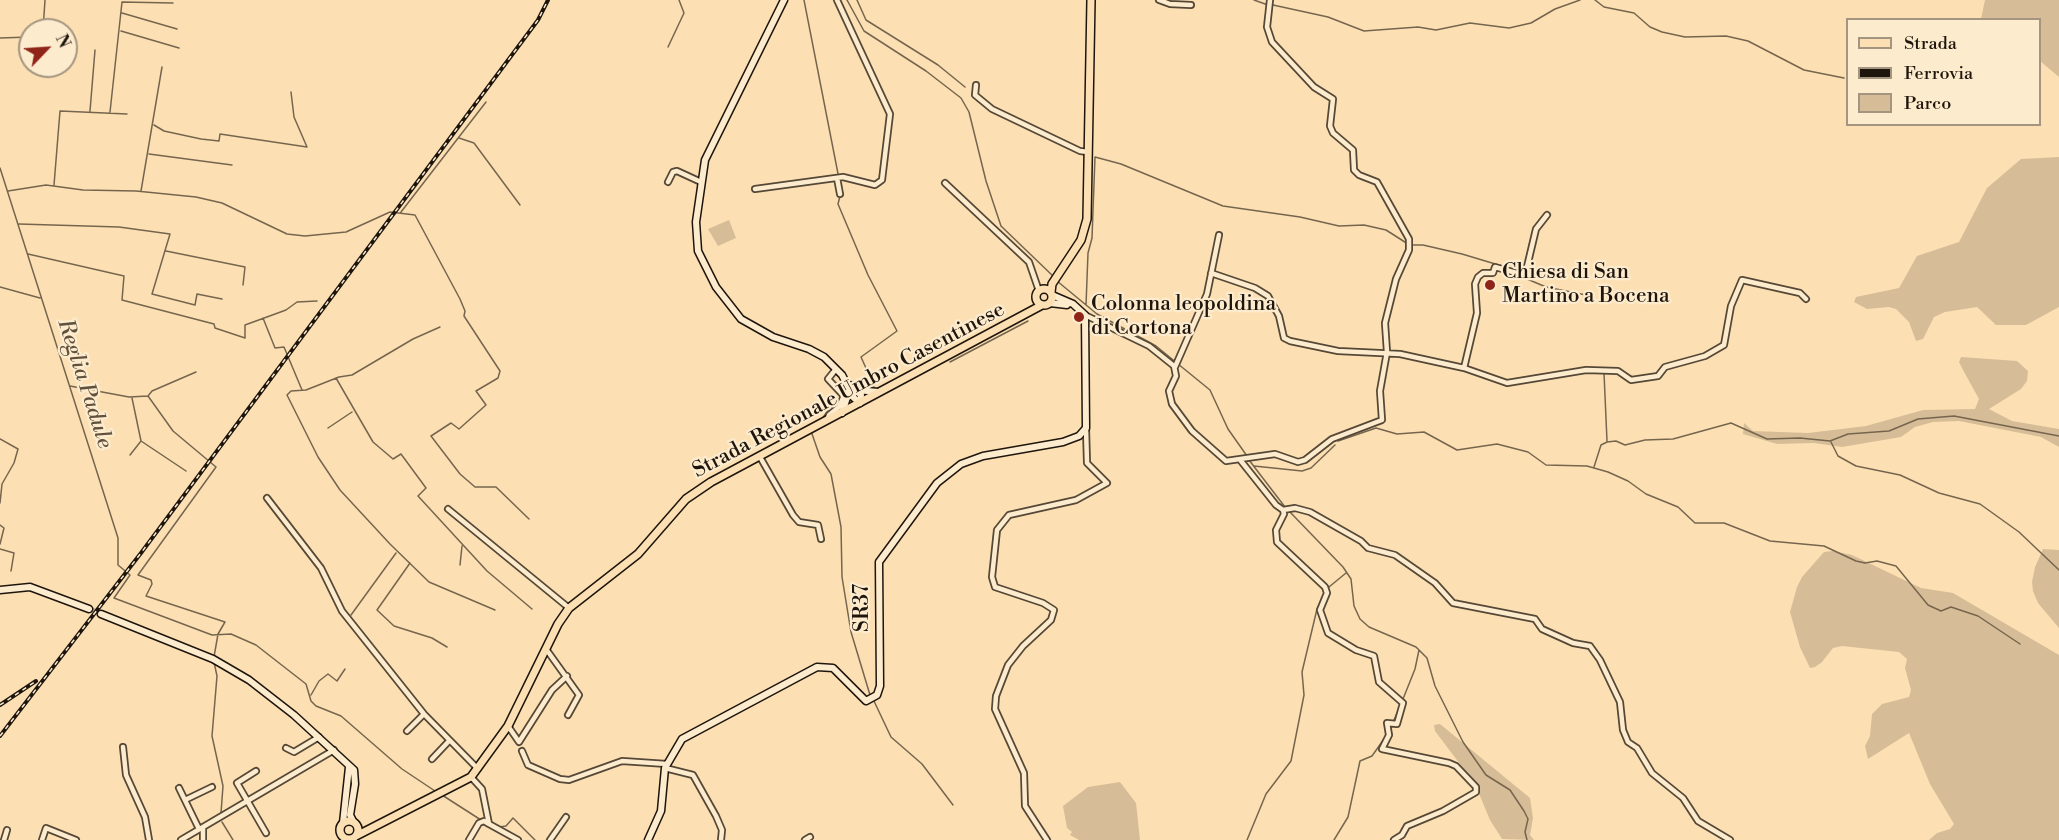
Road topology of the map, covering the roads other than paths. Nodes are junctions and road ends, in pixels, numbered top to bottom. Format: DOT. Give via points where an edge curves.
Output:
graph roads {
  1 [pos="784,0"];
  2 [pos="837,0"];
  3 [pos="1091,0"];
  4 [pos="1159,0"];
  5 [pos="1270,0"];
  6 [pos="1191,5"];
  7 [pos="976,85"];
  8 [pos="1089,152"];
  9 [pos="837,178"];
  10 [pos="668,182"];
  11 [pos="701,182"];
  12 [pos="945,183"];
  13 [pos="755,189"];
  14 [pos="840,194"];
  15 [pos="1547,214"];
  16 [pos="1219,235"];
  17 [pos="1211,273"];
  18 [pos="1049,290"];
  19 [pos="1806,299"];
  20 [pos="1032,310"];
  21 [pos="1083,313"];
  22 [pos="1387,352"];
  23 [pos="1177,364"];
  24 [pos="1464,368"];
  25 [pos="836,369"];
  26 [pos="851,388"];
  27 [pos="878,392"];
  28 [pos="860,403"];
  29 [pos="841,414"];
  30 [pos="828,421"];
  31 [pos="1086,428"];
  32 [pos="760,457"];
  33 [pos="1246,459"];
  34 [pos="267,498"];
  35 [pos="448,509"];
  36 [pos="1283,510"];
  37 [pos="821,539"];
  38 [pos="0,590"];
  39 [pos="569,608"];
  40 [pos="89,609"];
  41 [pos="101,614"];
  42 [pos="546,650"];
  43 [pos="567,676"];
  44 [pos="424,714"];
  45 [pos="568,715"];
  46 [pos="509,727"];
  47 [pos="407,731"];
  48 [pos="319,737"];
  49 [pos="449,741"];
  50 [pos="123,747"];
  51 [pos="286,748"];
  52 [pos="334,750"];
  53 [pos="522,751"];
  54 [pos="432,759"];
  55 [pos="347,761"];
  56 [pos="666,766"];
  57 [pos="478,769"];
  58 [pos="256,771"];
  59 [pos="471,777"];
  60 [pos="212,787"];
  61 [pos="179,788"];
  62 [pos="185,800"];
  63 [pos="248,801"];
  64 [pos="566,818"];
  65 [pos="343,823"];
  66 [pos="356,823"];
  67 [pos="489,824"];
  68 [pos="201,828"];
  69 [pos="370,829"];
  70 [pos="6,830"];
  71 [pos="266,833"];
  72 [pos="340,837"];
  73 [pos="352,838"];
  74 [pos="4,840"];
  75 [pos="42,840"];
  76 [pos="76,840"];
  77 [pos="149,840"];
  78 [pos="181,840"];
  79 [pos="203,840"];
  80 [pos="469,840"];
  81 [pos="518,840"];
  82 [pos="550,840"];
  83 [pos="648,840"];
  84 [pos="721,840"];
  85 [pos="1047,840"];
  86 [pos="1394,840"];
  87 [pos="1730,840"];
  1 -- 11 [label="main road" via="711,147"];
  2 -- 9 [label="street" via="890,114 879,184"];
  3 -- 8 [label="main road"];
  4 -- 6 [label="street"];
  5 -- 22 [label="street" via="1267,27 1272,42 1314,87 1333,99 1330,126 1353,150 1354,170 1377,182 1409,239 1409,250 1396,279 1385,323"];
  7 -- 8 [label="street" via="975,94 992,109"];
  8 -- 18 [label="main road" via="1084,231"];
  9 -- 13 [label="street"];
  9 -- 14 [label="street"];
  10 -- 11 [label="street" via="677,171"];
  11 -- 25 [label="main road" via="698,251 733,311 755,328 816,352"];
  12 -- 18 [label="street" via="1029,262"];
  15 -- 24 [label="street" via="1536,229 1526,271 1520,274 1495,267 1493,273 1478,277 1477,313"];
  16 -- 17 [label="street"];
  17 -- 22 [label="street" via="1268,296 1279,316 1284,338 1290,341 1338,351"];
  17 -- 23 [label="street" via="1207,294"];
  18 -- 20 [label="main road"];
  18 -- 20 [label="main road, Strada Regionale Umbro Casentinese" via="1042,305"];
  18 -- 21 [label="main road" via="1059,302"];
  19 -- 24 [label="street" via="1800,293 1742,280 1731,306 1724,345 1706,356 1665,367 1658,376 1630,380 1618,371 1586,370 1507,383"];
  20 -- 27 [label="main road, Strada Regionale Umbro Casentinese"];
  21 -- 23 [label="street"];
  21 -- 31 [label="main road"];
  22 -- 24 [label="street"];
  22 -- 33 [label="street" via="1380,391 1382,420 1332,439 1305,460 1298,462 1275,454"];
  23 -- 33 [label="street" via="1168,397 1186,424 1222,458"];
  25 -- 26 [label="main road"];
  25 -- 30 [label="street" via="828,379 843,398"];
  26 -- 27 [label="main road"];
  26 -- 28 [label="main road" via="861,395"];
  26 -- 29 [label="main road"];
  27 -- 28 [label="main road, Strada Regionale Umbro Casentinese"];
  28 -- 29 [label="main road, Strada Regionale Umbro Casentinese"];
  29 -- 30 [label="main road, Strada Regionale Umbro Casentinese"];
  30 -- 32 [label="main road, Strada Regionale Umbro Casentinese"];
  31 -- 56 [label="main road, SR37" via="1063,442 983,456 961,464 937,483 879,562 880,686 871,700 861,698 834,668 818,668 682,739"];
  31 -- 85 [label="street" via="1087,463 1107,483 1076,500 1009,515 997,530 992,578 995,587 1054,610 1051,620 1008,665 995,709 1024,773 1025,806"];
  32 -- 37 [label="street" via="793,515 799,522 818,525"];
  32 -- 39 [label="main road, Strada Regionale Umbro Casentinese" via="686,499 638,554"];
  33 -- 36 [label="street"];
  34 -- 44 [label="street" via="321,568 342,611"];
  35 -- 39 [label="street"];
  36 -- 86 [label="street" via="1276,531 1277,542 1325,587 1321,615 1328,633 1374,656 1379,682 1403,703 1397,724 1387,723 1389,735 1382,749 1449,763 1476,787 1476,792 1443,811 1407,826"];
  36 -- 87 [label="street" via="1310,512 1368,548 1395,555 1435,583 1453,603 1531,617 1542,629 1590,646 1620,702 1628,742 1637,748 1652,773 1683,798 1698,821"];
  38 -- 40 [label="main road" via="30,587"];
  39 -- 42 [label="main road, Strada Regionale Umbro Casentinese"];
  41 -- 48 [label="main road" via="223,665 249,680"];
  42 -- 43 [label="street"];
  42 -- 46 [label="main road, Strada Regionale Umbro Casentinese"];
  43 -- 45 [label="street" via="579,695"];
  43 -- 46 [label="street" via="552,690 519,742"];
  44 -- 47 [label="street"];
  44 -- 49 [label="street"];
  46 -- 57 [label="main road, Strada Regionale Umbro Casentinese"];
  48 -- 51 [label="street" via="294,752"];
  48 -- 52 [label="main road"];
  49 -- 54 [label="street"];
  49 -- 57 [label="street"];
  50 -- 77 [label="street" via="126,774 145,817"];
  52 -- 55 [label="main road"];
  52 -- 63 [label="street"];
  53 -- 56 [label="street" via="528,765 569,780 622,761"];
  55 -- 65 [label="main road" via="350,772"];
  55 -- 66 [label="main road" via="354,770 350,815"];
  56 -- 83 [label="main road, SR37" via="662,811"];
  56 -- 84 [label="street" via="693,776 719,823"];
  57 -- 59 [label="main road, Strada Regionale Umbro Casentinese"];
  58 -- 63 [label="street" via="237,783"];
  59 -- 67 [label="street" via="482,789"];
  59 -- 69 [label="main road, Strada Regionale Umbro Casentinese"];
  60 -- 62 [label="street"];
  61 -- 62 [label="street"];
  62 -- 68 [label="street"];
  63 -- 68 [label="street"];
  63 -- 71 [label="street"];
  64 -- 82 [label="street"];
  65 -- 66 [label="main road"];
  65 -- 72 [label="main road"];
  66 -- 69 [label="main road"];
  66 -- 73 [label="main road"];
  67 -- 80 [label="street" via="479,823"];
  67 -- 81 [label="street"];
  68 -- 78 [label="street"];
  68 -- 79 [label="street"];
  69 -- 73 [label="main road, Strada Regionale Umbro Casentinese"];
  70 -- 74 [label="street"];
  72 -- 73 [label="main road"];
  75 -- 76 [label="street" via="46,828"];
}
